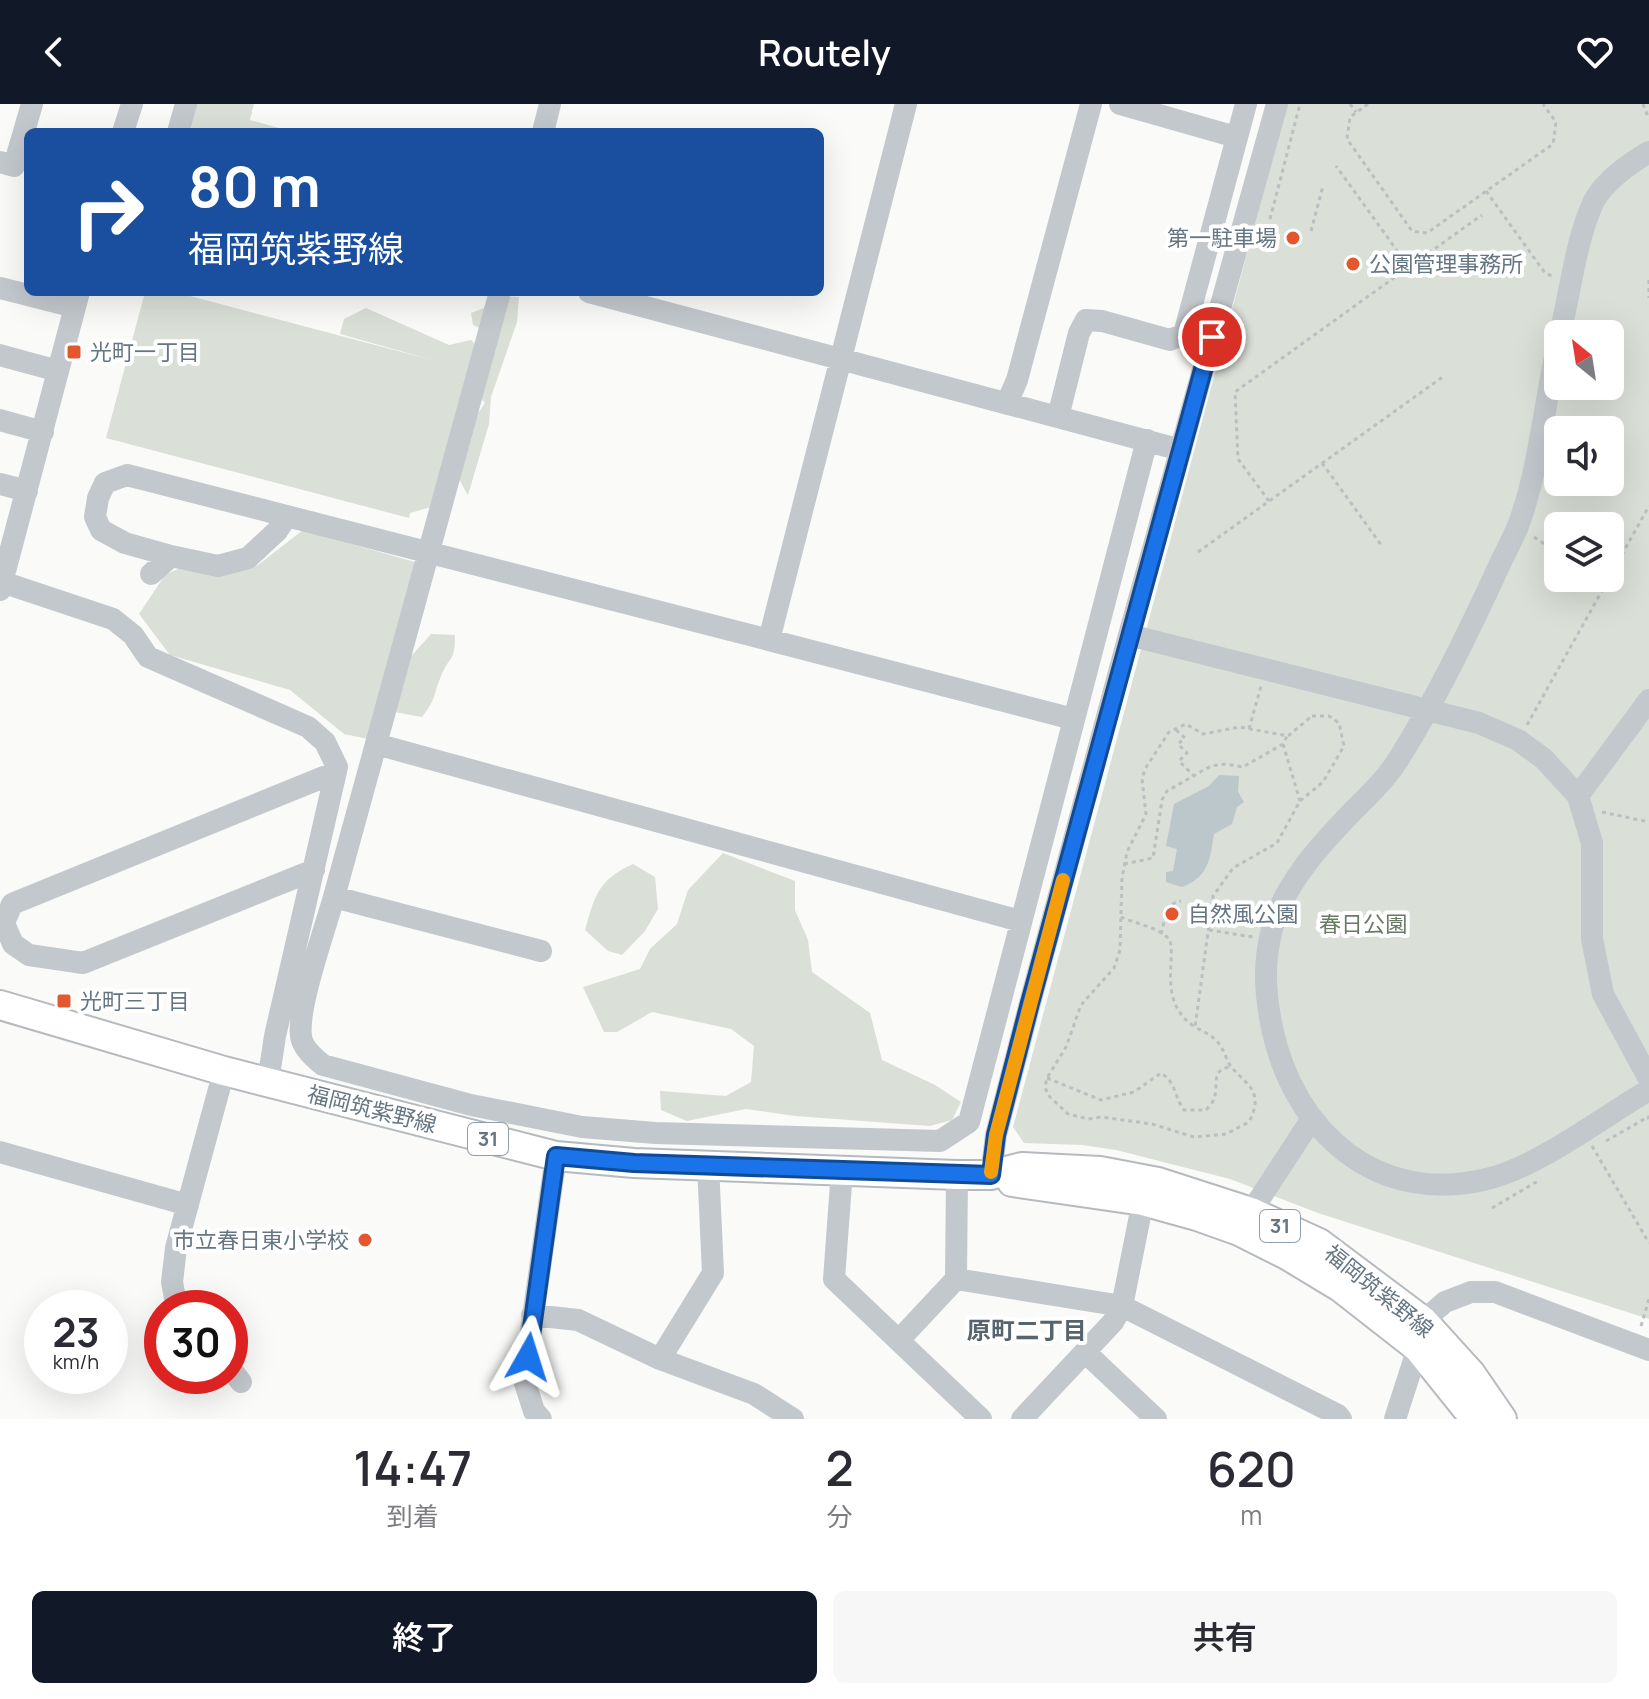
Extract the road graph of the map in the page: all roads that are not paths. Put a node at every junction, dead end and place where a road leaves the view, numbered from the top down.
1 (32, 104) edge
2 (132, 104) edge
3 (186, 104) edge
4 (550, 104) edge
5 (906, 104) edge
6 (1091, 104) edge
7 (1120, 104) edge
8 (1246, 104) edge
9 (1277, 104) edge
10 (25, 128) edge
11 (124, 128) edge
12 (179, 128) edge
13 (544, 128) edge
14 (24, 132) edge
15 (1236, 137) junction
16 (1649, 152) edge
17 (0, 162) edge
18 (0, 288) edge
19 (24, 292) edge
20 (51, 296) edge
21 (499, 296) edge
22 (604, 296) edge
23 (77, 300) edge
24 (1563, 320) edge
25 (0, 355) edge
26 (840, 359) junction
27 (58, 371) junction
28 (1547, 400) edge
29 (1007, 403) junction
30 (1058, 417) junction
31 (0, 420) edge
32 (43, 432) junction
33 (1147, 440) junction
34 (1181, 450) junction
35 (0, 484) edge
36 (27, 491) junction
37 (286, 517) junction
38 (429, 550) junction
39 (5, 552) edge
40 (171, 556) junction
41 (151, 574) dead end
42 (1, 586) edge
43 (1129, 635) junction
44 (769, 640) junction
45 (1649, 700) edge
46 (1428, 711) junction
47 (1073, 719) junction
48 (376, 744) junction
49 (336, 772) junction
50 (1580, 804) junction
51 (314, 870) junction
52 (334, 897) junction
53 (1020, 921) junction
54 (541, 951) dead end
55 (0, 1005) edge
56 (224, 1071) junction
57 (1649, 1079) edge
58 (268, 1082) junction
59 (1649, 1090) edge
60 (1311, 1120) junction
61 (0, 1152) edge
62 (556, 1156) junction
63 (708, 1165) junction
64 (842, 1170) junction
65 (957, 1175) junction
66 (991, 1175) junction
67 (1143, 1201) junction
68 (188, 1205) junction
69 (1251, 1212) junction
70 (956, 1279) junction
71 (175, 1290) edge
72 (1122, 1306) junction
73 (532, 1315) junction
74 (1420, 1335) junction
75 (899, 1340) junction
76 (1644, 1340) edge
77 (1085, 1352) junction
78 (660, 1359) junction
79 (535, 1416) edge
80 (793, 1419) edge
81 (981, 1419) edge
82 (1022, 1419) edge
83 (1156, 1419) edge
84 (1341, 1419) edge
85 (1395, 1419) edge
86 (1475, 1419) edge
87 (1502, 1419) edge

1 - 10 street
2 - 11 street
3 - 12 street
4 - 13 street
5 - 26 street
6 - 29 street
7 - 15 street
8 - 15 street
9 - 34 street
14 - 17 street
15 - 30 street
16 - 24 street
18 - 19 street
20 - 23 street
21 - 38 street
22 - 26 street
23 - 27 street
25 - 27 street
26 - 29 street
26 - 44 street
27 - 32 street
28 - 46 street
29 - 30 street
30 - 33 street
31 - 32 street
32 - 36 street
33 - 34 street
33 - 47 street
34 - 43 street
35 - 36 street
36 - 39 street
37 - 38 street
37 - 40 street
37 - 40 street
38 - 44 street
38 - 48 street
39 - 42 street
40 - 41 street
42 - 49 street
43 - 46 street
43 - 66 street
44 - 47 street
45 - 50 street
46 - 50 street
46 - 60 street
47 - 53 street
48 - 52 street
48 - 53 street
49 - 51 street
49 - 51 street
50 - 57 street
51 - 58 street
52 - 53 street
52 - 54 street
55 - 56 main road, 福岡筑紫野線 / 31
56 - 58 main road, 福岡筑紫野線 / 31
56 - 68 street
58 - 62 main road, 福岡筑紫野線 / 31
59 - 60 street
60 - 69 street
61 - 68 street
62 - 63 main road, 福岡筑紫野線 / 31
62 - 73 street
63 - 64 main road, 福岡筑紫野線 / 31
63 - 78 street
64 - 65 main road, 福岡筑紫野線 / 31
64 - 75 street
65 - 66 main road, 福岡筑紫野線 / 31
65 - 70 street
66 - 67 main road, 福岡筑紫野線 / 31
66 - 69 main road, 福岡筑紫野線 / 31
67 - 72 street
67 - 74 main road, 福岡筑紫野線 / 31
68 - 71 street
69 - 74 main road, 福岡筑紫野線 / 31
70 - 72 street
70 - 75 street
72 - 77 street
72 - 84 street
73 - 78 street
73 - 79 street
74 - 76 street
74 - 85 street
74 - 86 main road, 福岡筑紫野線 / 31
74 - 87 main road, 福岡筑紫野線 / 31
75 - 81 street
77 - 82 street
77 - 83 street
78 - 80 street

